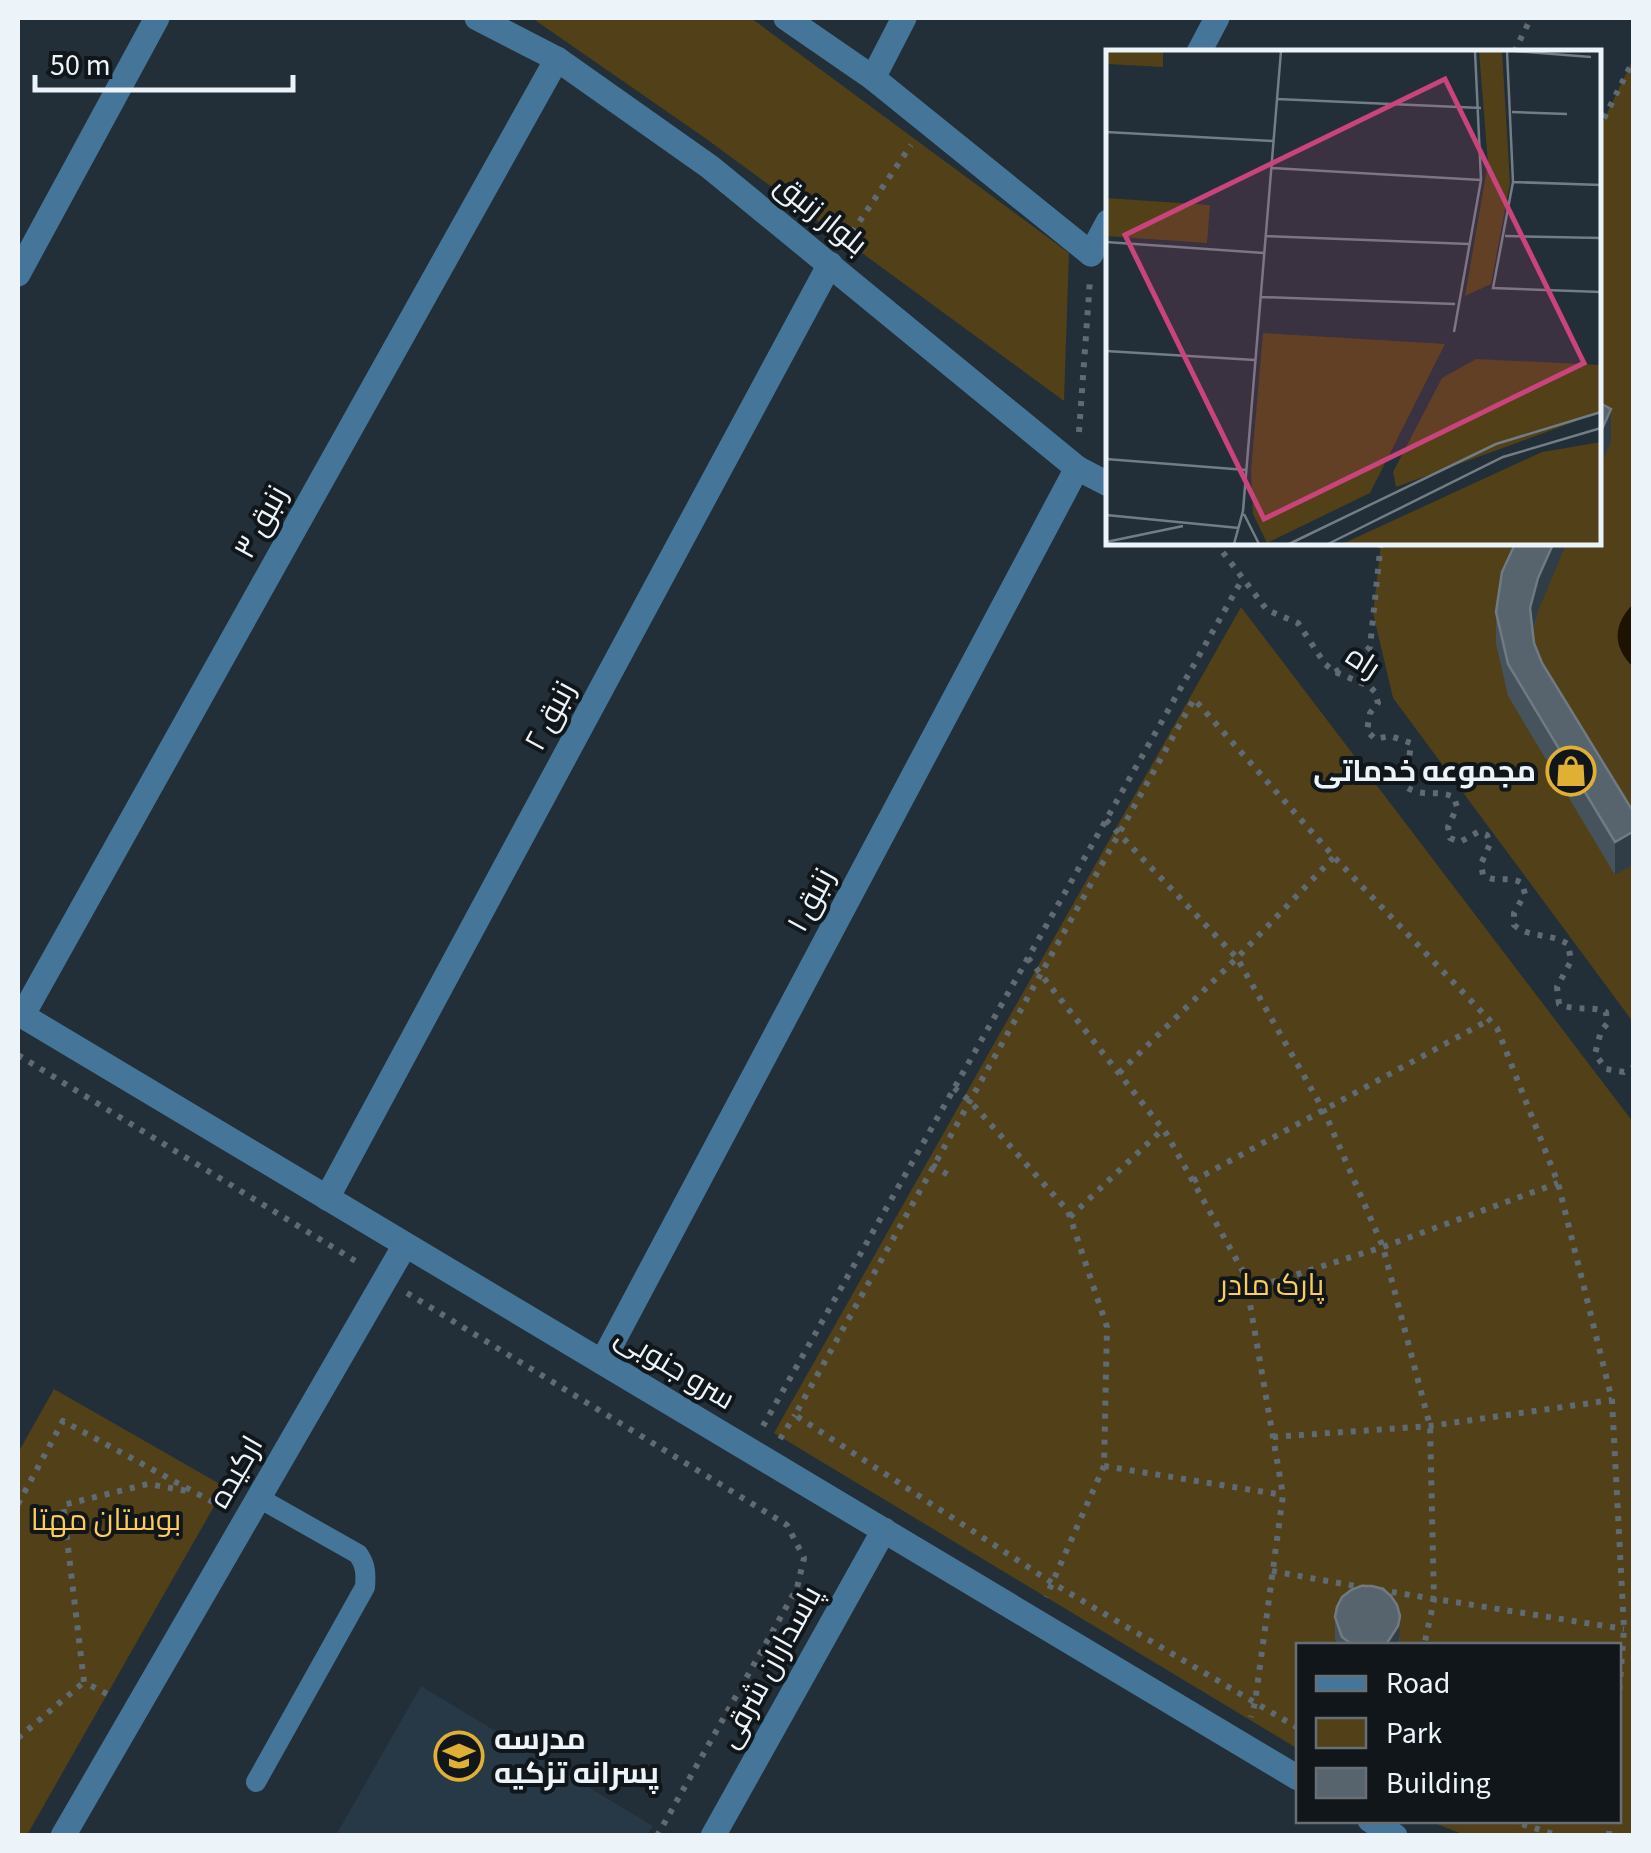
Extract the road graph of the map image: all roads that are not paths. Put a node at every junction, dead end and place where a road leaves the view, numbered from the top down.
1 (157, 18) edge
2 (477, 18) edge
3 (786, 18) edge
4 (904, 18) edge
5 (1218, 18) edge
6 (1200, 50) edge
7 (557, 59) junction
8 (873, 78) junction
9 (1106, 226) edge
10 (830, 264) junction
11 (18, 274) edge
12 (1077, 468) junction
13 (1106, 483) edge
14 (20, 1015) edge
15 (327, 1198) junction
16 (405, 1245) junction
17 (602, 1362) junction
18 (259, 1498) junction
19 (884, 1530) junction
20 (1296, 1777) edge
21 (256, 1782) dead end
22 (63, 1836) edge
23 (713, 1836) edge

1 - 11 street
2 - 7 street, بلوار زنبق
3 - 8 street
4 - 8 street
5 - 6 street
7 - 10 street, بلوار زنبق
7 - 14 street, زنبق ۳
8 - 9 street
10 - 12 street, بلوار زنبق
10 - 15 street, زنبق ۲
12 - 13 street, بلوار زنبق
12 - 17 street, زنبق ۱
14 - 15 street, سرو جنوبی
15 - 16 street, سرو جنوبی
16 - 17 street, سرو جنوبی
16 - 18 street, ارکیده
17 - 19 street, سرو جنوبی
18 - 21 lane
18 - 22 street, ارکیده
19 - 20 street, سرو جنوبی
19 - 23 street, پاسداران شرقی

